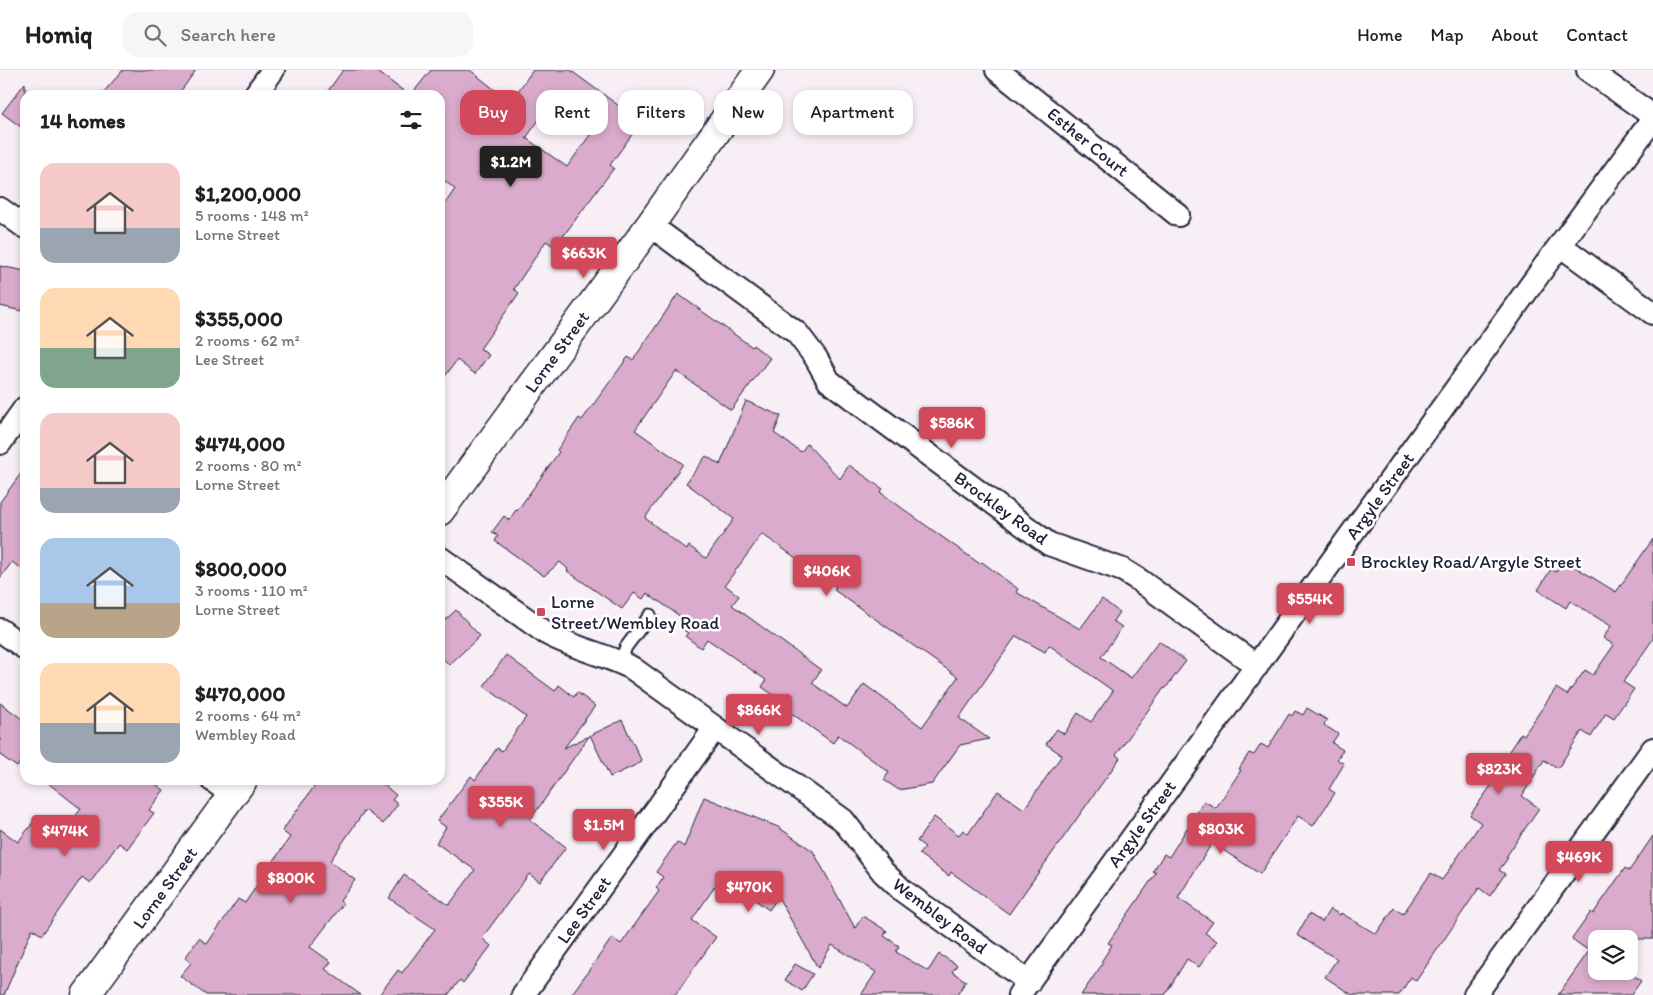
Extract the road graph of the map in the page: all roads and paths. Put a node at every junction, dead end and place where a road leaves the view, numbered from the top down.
1 (273, 70) edge
2 (760, 70) edge
3 (997, 70) edge
4 (1588, 70) edge
5 (259, 90) edge
6 (1653, 118) edge
7 (0, 209) edge
8 (1178, 215) dead end
9 (20, 223) edge
10 (650, 225) junction
11 (1561, 246) junction
12 (1653, 313) edge
13 (20, 415) edge
14 (0, 442) edge
15 (445, 504) edge
16 (445, 562) edge
17 (650, 615) dead end
18 (0, 630) edge
19 (20, 644) edge
20 (620, 662) junction
21 (1257, 666) junction
22 (715, 728) junction
23 (1653, 749) edge
24 (229, 785) edge
25 (1024, 988) edge
26 (86, 995) edge
27 (523, 995) edge
28 (1475, 995) edge

1 - 5 street
2 - 10 street, Lorne Street
3 - 8 street, Esther Court
4 - 6 street
6 - 11 street, Argyle Street
7 - 9 street
10 - 15 street, Lorne Street
10 - 21 street, Brockley Road
11 - 12 street
11 - 21 street, Argyle Street
13 - 14 street
16 - 20 street, Wembley Road
17 - 20 lane
18 - 19 street
20 - 22 street, Wembley Road
21 - 25 street, Argyle Street
22 - 25 street, Wembley Road
22 - 27 street, Lee Street
23 - 28 street
24 - 26 street, Lorne Street

